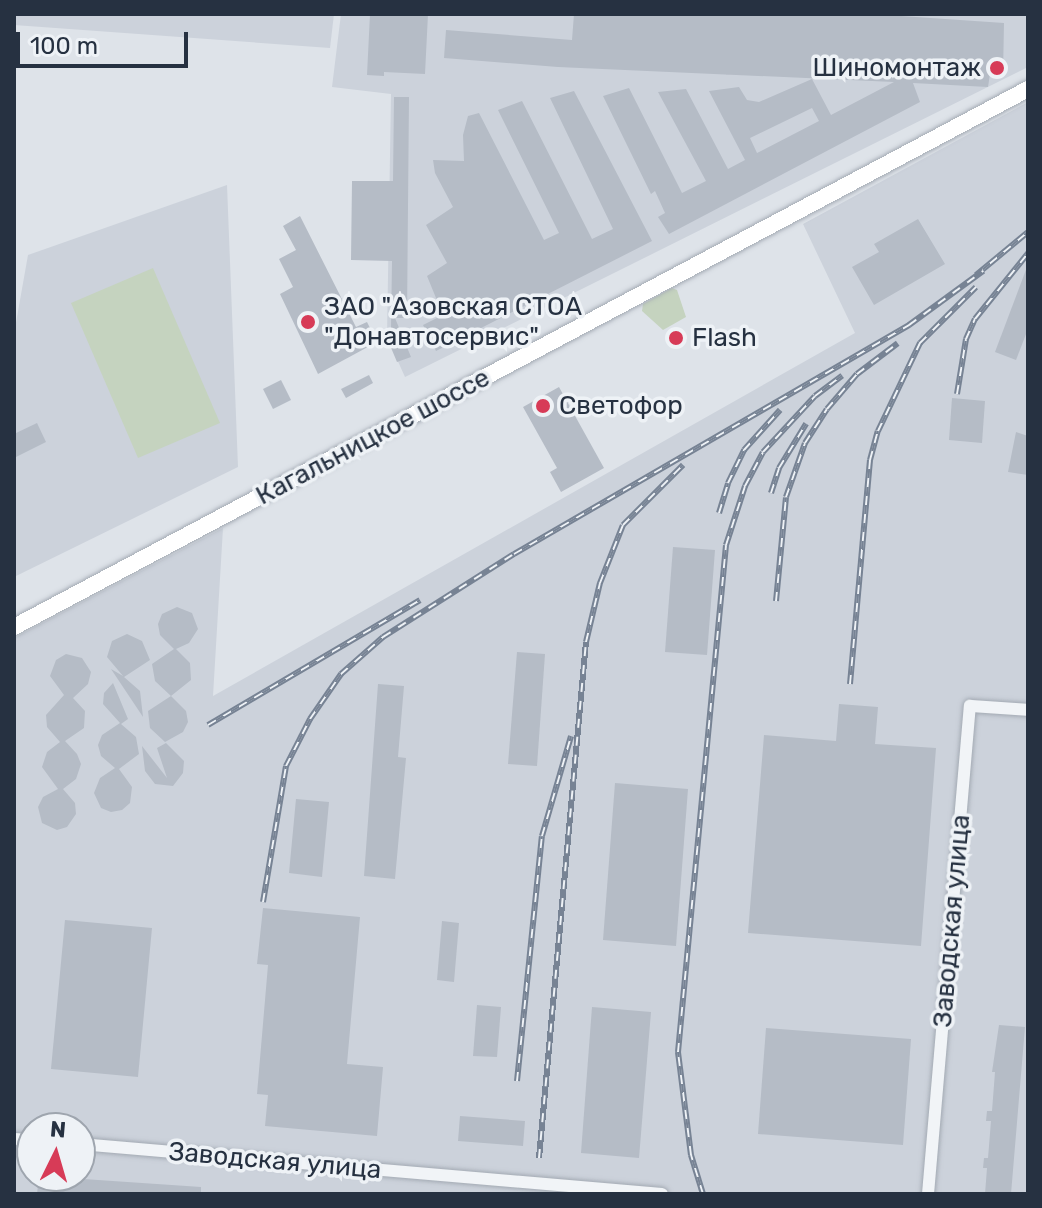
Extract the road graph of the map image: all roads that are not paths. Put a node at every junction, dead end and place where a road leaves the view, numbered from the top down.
1 (1028, 89) edge
2 (14, 627) edge
3 (1028, 710) edge
4 (96, 1145) edge
5 (662, 1194) edge
6 (928, 1194) edge

1 - 2 main road, Кагальницкое шоссе
3 - 6 street, Заводская улица
4 - 5 street, Заводская улица

